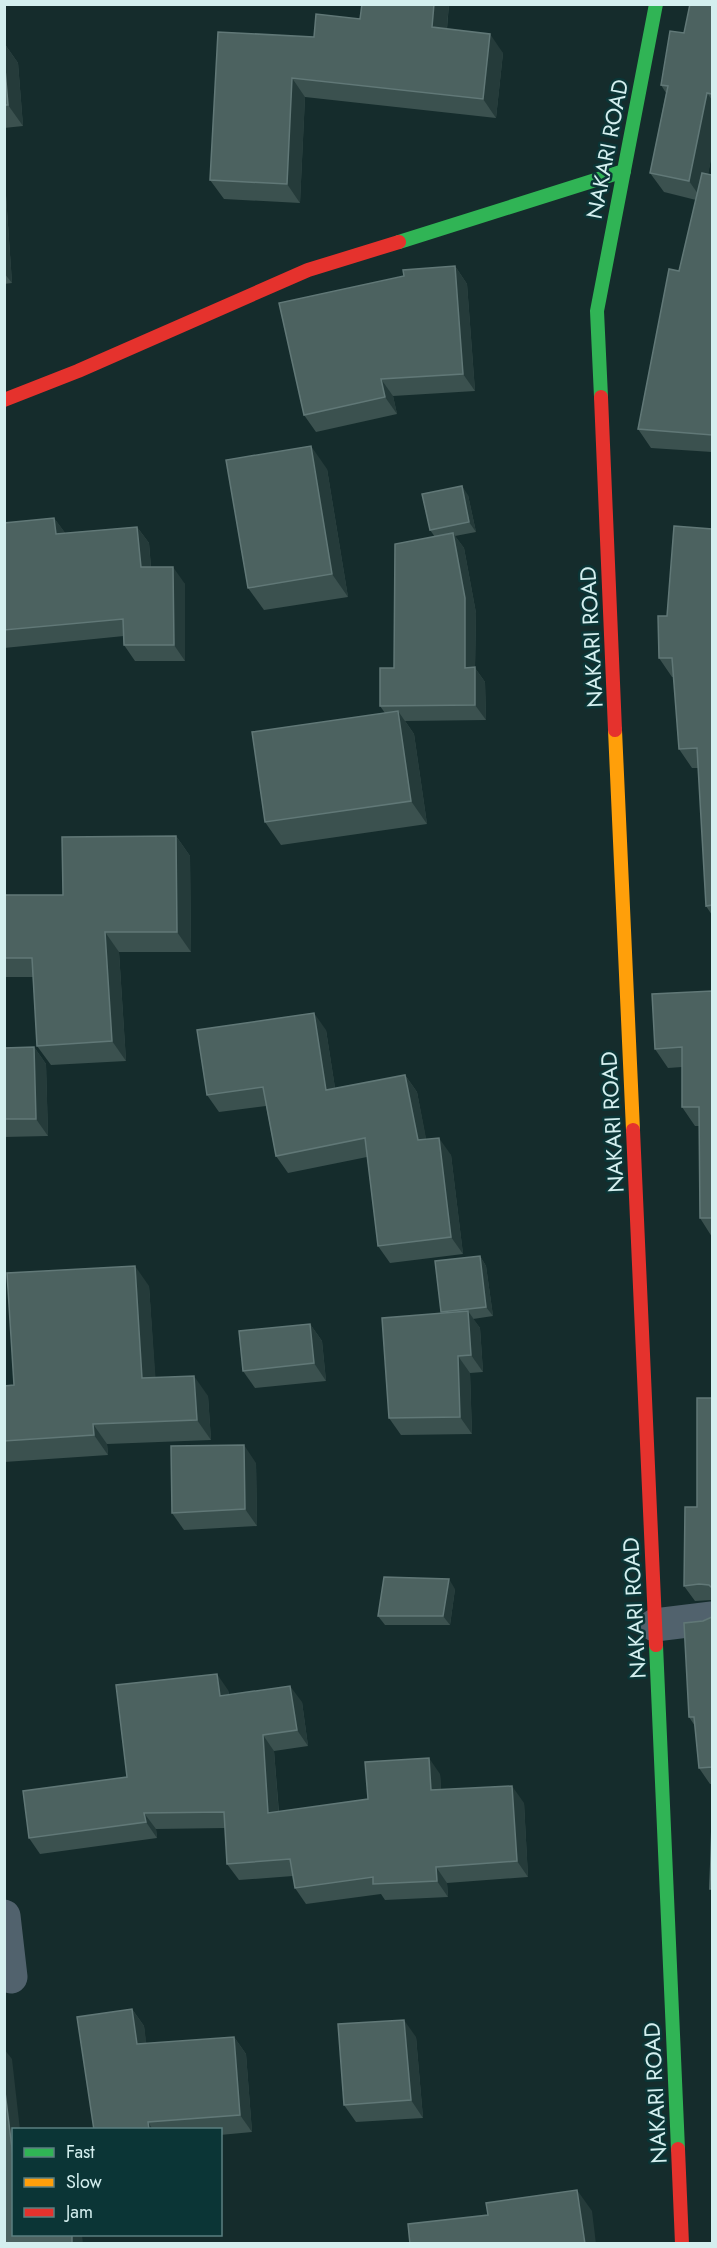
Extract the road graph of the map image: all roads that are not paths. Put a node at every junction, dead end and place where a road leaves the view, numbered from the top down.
1 (657, 4) edge
2 (624, 171) junction
3 (4, 400) edge
4 (712, 1618) edge
5 (655, 1625) junction
6 (4, 1916) edge
7 (11, 1977) dead end
8 (682, 2244) edge

1 - 2 street, NAKARI ROAD
2 - 3 street
2 - 5 street, NAKARI ROAD
4 - 5 street
5 - 8 street, NAKARI ROAD
6 - 7 street

